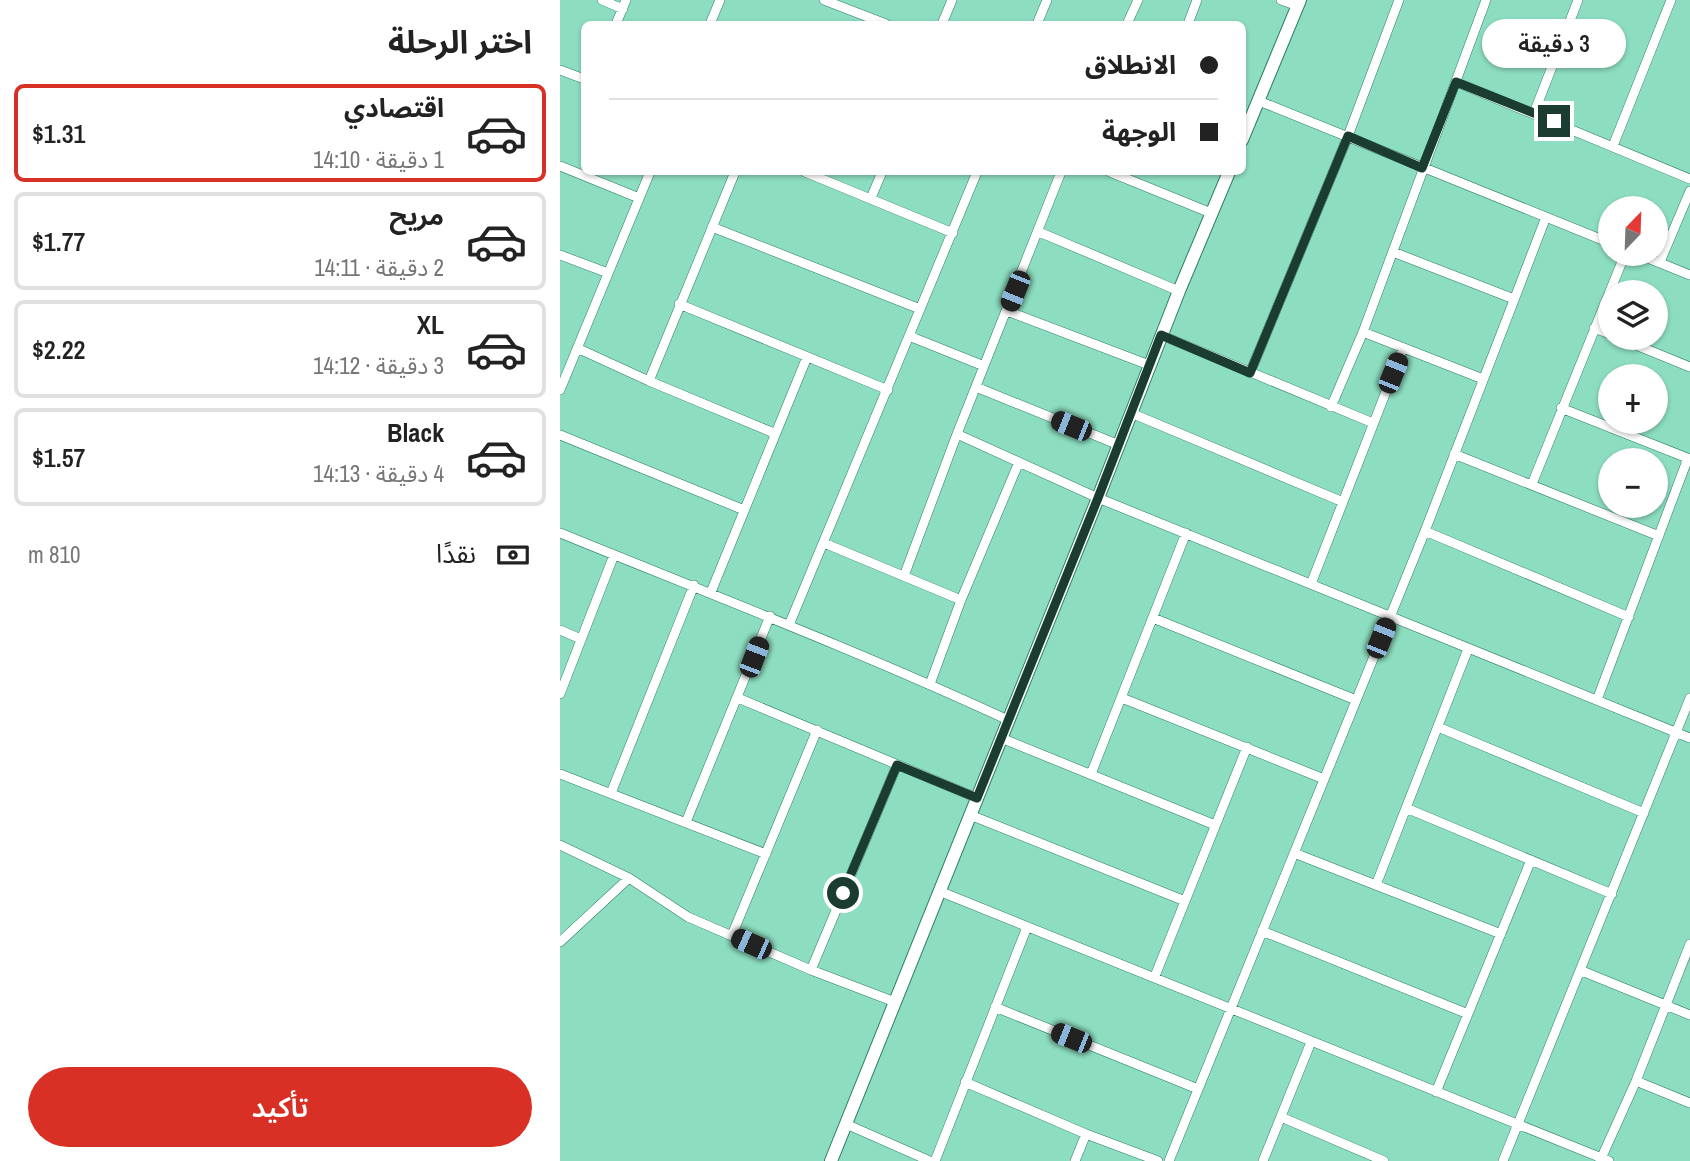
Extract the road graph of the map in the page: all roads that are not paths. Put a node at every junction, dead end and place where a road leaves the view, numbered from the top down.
1 (602, 0) edge
2 (720, 0) edge
3 (824, 0) edge
4 (952, 0) edge
5 (1046, 0) edge
6 (1138, 0) edge
7 (1197, 0) edge
8 (1281, 0) edge
9 (1399, 0) edge
10 (1486, 0) edge
11 (1578, 0) edge
12 (1671, 0) edge
13 (1299, 3) edge
14 (624, 4) edge
15 (617, 21) edge
16 (711, 21) edge
17 (878, 21) edge
18 (943, 21) edge
19 (1038, 21) edge
20 (1129, 21) edge
21 (1189, 21) edge
22 (560, 70) edge
23 (581, 78) edge
24 (1456, 82) junction
25 (1259, 101) junction
26 (1534, 113) junction
27 (1246, 131) edge
28 (1348, 136) junction
29 (1613, 146) junction
30 (560, 166) edge
31 (1422, 168) junction
32 (581, 175) edge
33 (582, 175) edge
34 (649, 175) edge
35 (734, 175) edge
36 (813, 175) edge
37 (881, 175) edge
38 (976, 175) edge
39 (1060, 175) edge
40 (1228, 175) edge
41 (1132, 176) edge
42 (1690, 179) edge
43 (1690, 191) edge
44 (639, 198) junction
45 (871, 198) junction
46 (1212, 214) junction
47 (1546, 217) junction
48 (712, 227) junction
49 (1039, 232) junction
50 (953, 233) junction
51 (1598, 238) edge
52 (1668, 243) edge
53 (1393, 252) junction
54 (560, 255) edge
55 (1668, 265) edge
56 (1620, 266) edge
57 (608, 273) junction
58 (1690, 275) edge
59 (1179, 291) junction
60 (1514, 299) junction
61 (679, 304) junction
62 (920, 309) junction
63 (1007, 311) junction
64 (1594, 328) junction
65 (1598, 330) edge
66 (1363, 332) junction
67 (1161, 335) junction
68 (909, 336) junction
69 (577, 348) junction
70 (1404, 348) junction
71 (1648, 350) edge
72 (807, 357) junction
73 (1149, 365) junction
74 (984, 366) junction
75 (1690, 367) edge
76 (1250, 373) junction
77 (1483, 379) junction
78 (649, 381) junction
79 (975, 387) junction
80 (560, 390) edge
81 (888, 390) junction
82 (1331, 407) junction
83 (1561, 408) junction
84 (1130, 413) junction
85 (1373, 423) junction
86 (774, 433) junction
87 (957, 434) junction
88 (560, 435) edge
89 (1119, 445) junction
90 (1454, 454) junction
91 (1689, 458) edge
92 (1019, 462) junction
93 (1532, 484) junction
94 (1098, 498) junction
95 (1343, 502) junction
96 (744, 510) junction
97 (1425, 531) junction
98 (560, 533) edge
99 (1186, 533) junction
100 (1659, 536) junction
101 (824, 543) junction
102 (614, 555) junction
103 (904, 576) junction
104 (1311, 584) junction
105 (694, 585) junction
106 (710, 592) junction
107 (961, 600) junction
108 (770, 616) junction
109 (1389, 617) junction
110 (1629, 617) junction
111 (1153, 618) junction
112 (789, 625) junction
113 (560, 630) edge
114 (581, 639) junction
115 (1468, 649) junction
116 (930, 684) junction
117 (560, 694) edge
118 (738, 698) junction
119 (1122, 698) junction
120 (1690, 698) edge
121 (1356, 700) junction
122 (1597, 700) junction
123 (1008, 720) junction
124 (1438, 727) junction
125 (817, 730) junction
126 (1676, 732) junction
127 (1001, 738) junction
128 (1690, 738) edge
129 (1247, 747) junction
130 (897, 765) junction
131 (560, 774) edge
132 (1091, 774) junction
133 (1324, 779) junction
134 (611, 793) junction
135 (977, 798) junction
136 (1406, 808) junction
137 (1644, 813) junction
138 (970, 816) junction
139 (686, 822) junction
140 (1215, 825) junction
141 (560, 845) edge
142 (1294, 853) junction
143 (766, 855) junction
144 (1531, 860) junction
145 (629, 878) junction
146 (1376, 885) junction
147 (939, 891) junction
148 (1612, 894) junction
149 (1185, 901) junction
150 (1027, 927) junction
151 (1262, 931) junction
152 (1501, 934) junction
153 (732, 935) junction
154 (560, 942) edge
155 (1690, 944) edge
156 (811, 970) junction
157 (1582, 971) junction
158 (1155, 976) junction
159 (895, 1002) junction
160 (1666, 1005) junction
161 (995, 1007) junction
162 (1231, 1009) junction
163 (1468, 1014) junction
164 (1690, 1016) edge
165 (1311, 1042) junction
166 (1636, 1081) junction
167 (965, 1082) junction
168 (1198, 1089) junction
169 (1436, 1092) junction
170 (1690, 1103) edge
171 (1282, 1117) junction
172 (846, 1124) junction
173 (1519, 1126) junction
174 (1086, 1134) junction
175 (1604, 1160) edge
176 (831, 1161) edge
177 (932, 1161) edge
178 (1075, 1161) edge
179 (1158, 1161) edge
180 (1169, 1161) edge
181 (1263, 1161) edge
182 (1384, 1161) edge
183 (1503, 1161) edge

1 - 14 street
2 - 16 street
3 - 17 street
4 - 18 street
5 - 19 street
6 - 20 street
7 - 21 street
8 - 13 street
9 - 28 street
10 - 24 street
11 - 26 street
12 - 29 street
13 - 25 street
14 - 15 street
22 - 23 street
24 - 26 street
24 - 31 street
25 - 27 street
25 - 28 street
26 - 29 street
28 - 31 street
28 - 76 street
29 - 42 street
30 - 32 street
31 - 47 street
31 - 53 street
33 - 44 street
34 - 44 street
35 - 48 street
36 - 45 street
37 - 45 street
38 - 50 street
39 - 49 street
40 - 46 street
41 - 46 street
43 - 52 street
44 - 57 street
45 - 50 street
46 - 59 street
47 - 51 street
47 - 60 street
48 - 61 street
48 - 62 street
49 - 59 street
49 - 63 street
50 - 62 street
53 - 60 street
53 - 66 street
54 - 57 street
55 - 58 street
56 - 64 street
57 - 69 street
59 - 67 street
60 - 77 street
61 - 72 street
61 - 78 street
62 - 68 street
63 - 73 street
63 - 74 street
64 - 65 street
64 - 83 street
66 - 70 street
66 - 82 street
67 - 73 street
67 - 76 street
68 - 74 street
68 - 81 street
69 - 78 street
69 - 80 street
70 - 77 street
70 - 85 street
71 - 75 street
72 - 81 street
72 - 86 street
73 - 84 street
74 - 79 street
76 - 82 street
77 - 90 street
78 - 86 street
79 - 87 street
79 - 89 street
81 - 101 street
82 - 85 street
83 - 91 street
83 - 93 street
84 - 89 street
84 - 95 street
85 - 95 street
86 - 96 street
87 - 92 street
87 - 103 street
88 - 96 street
89 - 94 street
90 - 93 street
90 - 97 street
91 - 100 street
92 - 94 street
92 - 107 street
93 - 100 street
94 - 99 street
94 - 123 street
95 - 104 street
96 - 106 street
97 - 109 street
97 - 110 street
98 - 102 street
99 - 104 street
99 - 111 street
100 - 110 street
101 - 103 street
101 - 112 street
102 - 105 street
102 - 114 street
103 - 107 street
104 - 109 street
105 - 106 street
105 - 134 street
106 - 108 street
107 - 116 street
108 - 112 street
108 - 118 street
109 - 115 street
109 - 121 street
110 - 122 street
111 - 119 street
111 - 121 street
112 - 116 street
113 - 114 street
114 - 117 street
115 - 122 street
115 - 124 street
116 - 123 street
118 - 125 street
118 - 139 street
119 - 129 street
119 - 132 street
120 - 126 street
121 - 133 street
122 - 126 street
123 - 127 street
124 - 136 street
124 - 137 street
125 - 130 street
125 - 143 street
126 - 128 street
126 - 137 street
127 - 132 street
127 - 135 street
129 - 133 street
129 - 140 street
130 - 135 street
130 - 156 street
131 - 134 street
132 - 140 street
133 - 142 street
134 - 139 street
135 - 138 street
136 - 144 street
136 - 146 street
137 - 148 street
138 - 147 street
138 - 149 street
139 - 143 street
140 - 149 street
141 - 145 street
142 - 146 street
142 - 151 street
143 - 153 street
144 - 148 street
144 - 152 street
145 - 153 street
145 - 154 street
146 - 152 street
147 - 150 street
147 - 159 street
148 - 157 street
149 - 158 street
150 - 158 street
150 - 161 street
151 - 162 street
151 - 163 street
152 - 163 street
153 - 156 street
155 - 160 street
156 - 159 street
157 - 160 street
157 - 173 street
158 - 162 street
159 - 172 street
160 - 164 street
160 - 166 street
161 - 167 street
161 - 168 street
162 - 165 street
162 - 168 street
163 - 169 street
165 - 169 street
165 - 171 street
166 - 170 street
166 - 175 street
167 - 174 street
167 - 177 street
168 - 180 street
169 - 173 street
171 - 181 street
171 - 182 street
172 - 176 street
172 - 177 street
173 - 175 street
173 - 183 street
174 - 178 street
174 - 179 street

